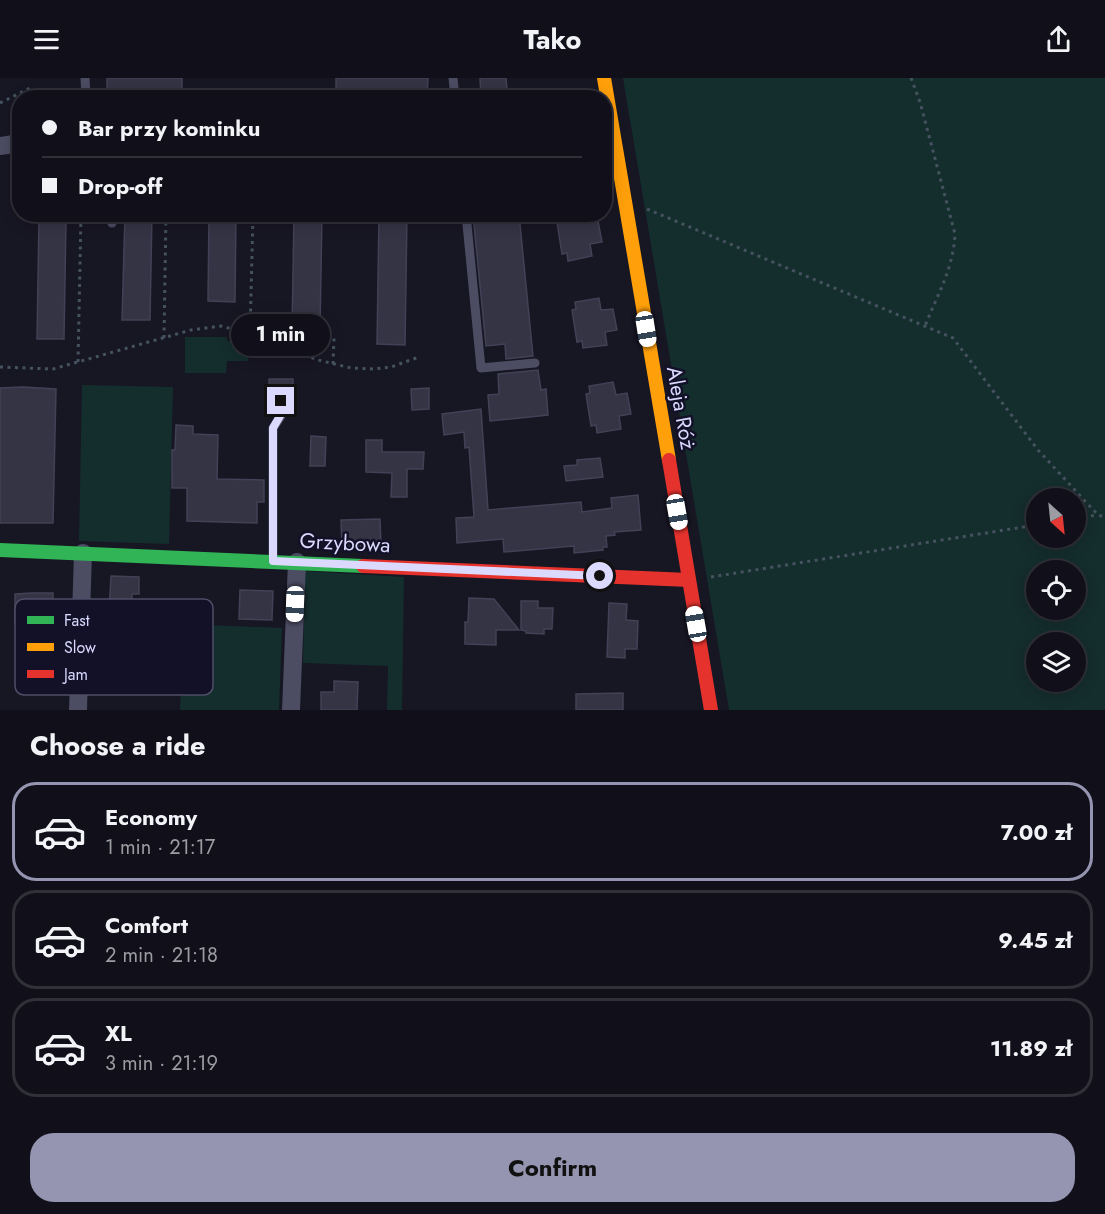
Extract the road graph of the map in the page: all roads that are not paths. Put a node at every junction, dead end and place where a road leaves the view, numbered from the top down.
1 (612, 127) edge
2 (467, 222) edge
3 (535, 363) dead end
4 (281, 401) dead end
5 (0, 550) edge
6 (83, 553) junction
7 (273, 561) junction
8 (297, 562) junction
9 (688, 580) junction
10 (82, 599) edge
11 (78, 695) edge
12 (78, 710) edge
13 (291, 710) edge
14 (711, 710) edge

1 - 9 street, Aleja Róż
2 - 3 lane
4 - 7 lane
5 - 6 street, Grzybowa
6 - 7 street, Grzybowa
6 - 10 street
7 - 8 street, Grzybowa
8 - 9 street, Grzybowa
8 - 13 street
9 - 14 street, Aleja Róż
11 - 12 street

